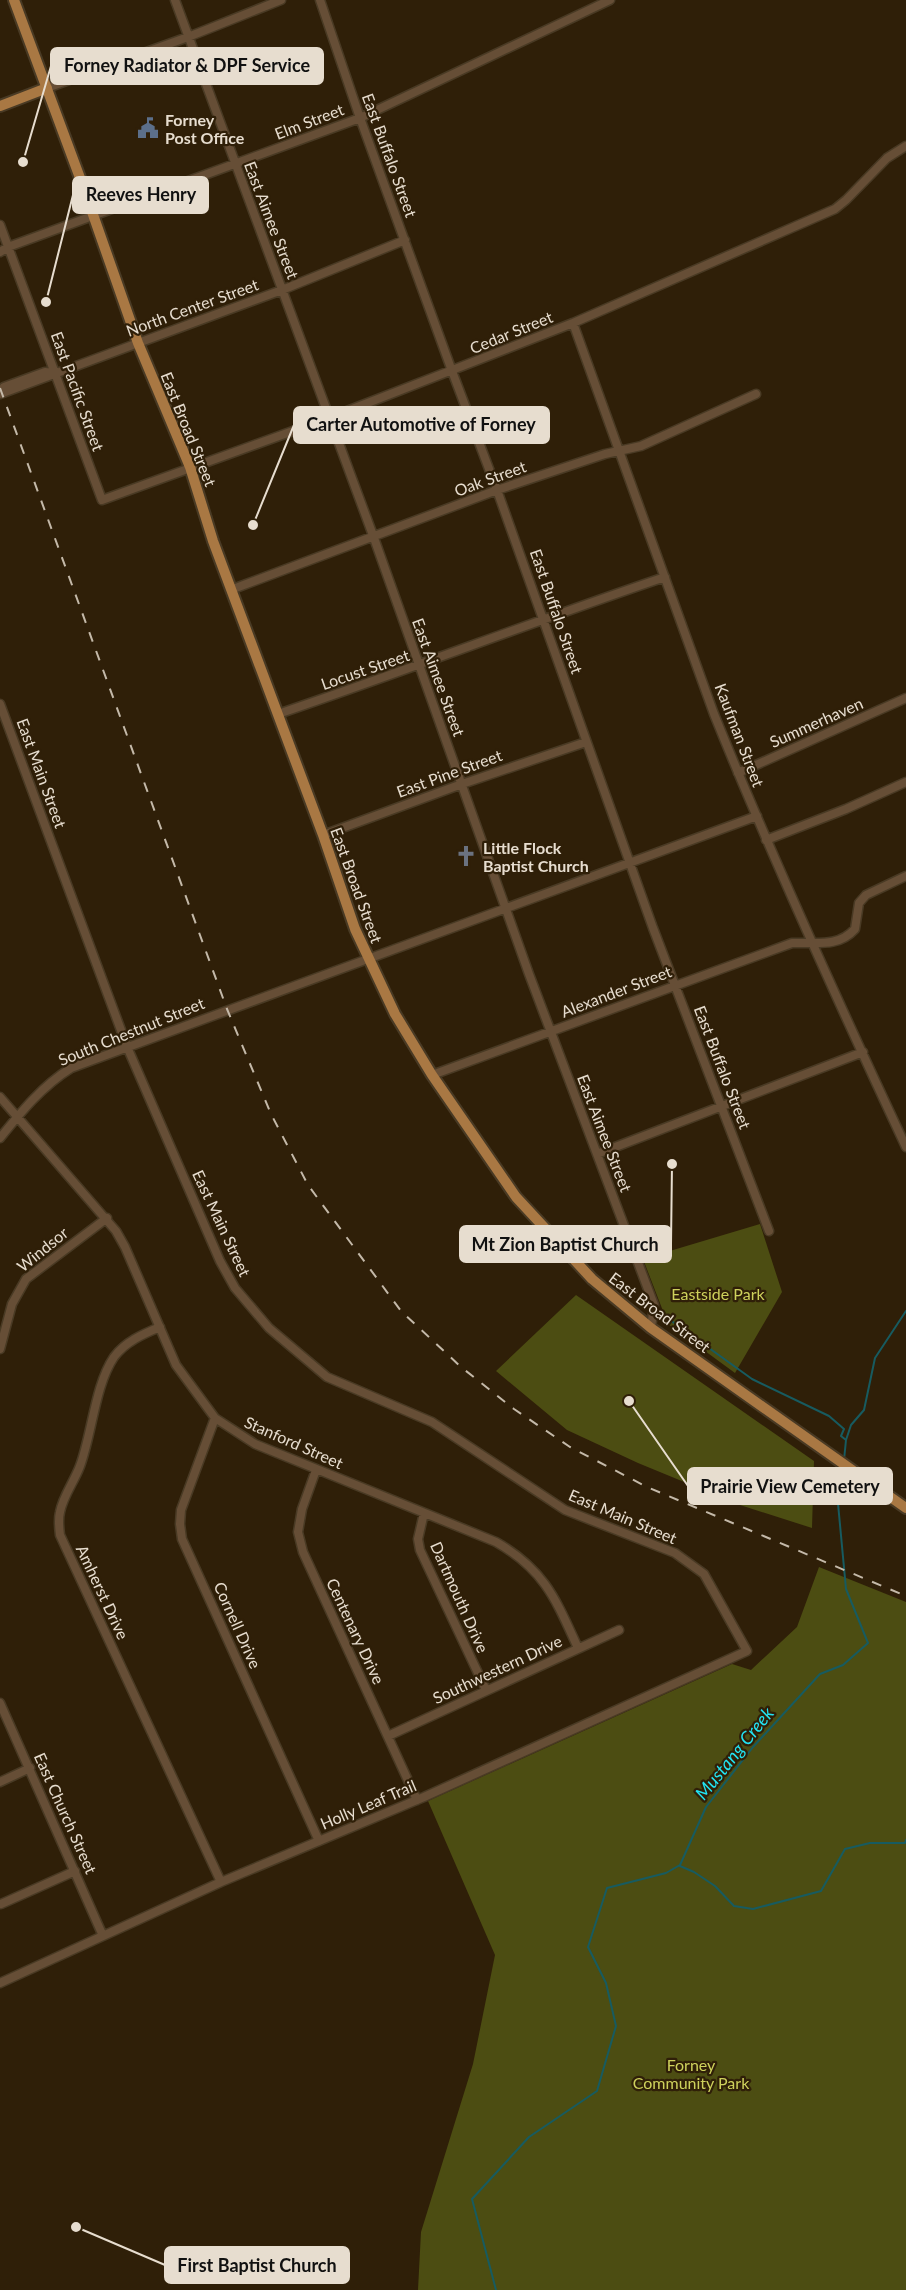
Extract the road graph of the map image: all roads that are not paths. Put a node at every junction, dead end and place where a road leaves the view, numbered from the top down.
1 (14, 0) edge
2 (175, 0) edge
3 (281, 0) edge
4 (320, 0) edge
5 (610, 0) edge
6 (188, 37) junction
7 (47, 88) junction
8 (0, 106) edge
9 (360, 118) junction
10 (906, 146) edge
11 (236, 165) junction
12 (93, 215) junction
13 (0, 225) edge
14 (405, 240) junction
15 (4, 246) edge
16 (0, 252) edge
17 (282, 290) junction
18 (573, 323) junction
19 (138, 343) junction
20 (452, 371) junction
21 (55, 373) junction
22 (1, 391) edge
23 (756, 394) dead end
24 (329, 418) junction
25 (619, 451) junction
26 (190, 467) junction
27 (498, 490) junction
28 (102, 500) joint
29 (374, 538) junction
30 (665, 577) junction
31 (233, 589) junction
32 (544, 618) junction
33 (419, 666) junction
34 (906, 698) edge
35 (0, 704) edge
36 (278, 714) junction
37 (586, 742) junction
38 (738, 773) junction
39 (906, 782) edge
40 (462, 784) junction
41 (757, 816) junction
42 (323, 835) junction
43 (766, 840) junction
44 (631, 864) junction
45 (906, 876) edge
46 (506, 908) junction
47 (812, 942) junction
48 (367, 958) junction
49 (675, 985) junction
50 (551, 1031) junction
51 (128, 1049) junction
52 (862, 1052) junction
53 (432, 1075) junction
54 (0, 1097) edge
55 (722, 1107) junction
56 (16, 1117) junction
57 (0, 1138) edge
58 (906, 1146) edge
59 (597, 1154) junction
60 (106, 1218) junction
61 (770, 1231) dead end
62 (160, 1327) junction
63 (651, 1328) junction
64 (0, 1349) edge
65 (215, 1418) junction
66 (316, 1470) junction
67 (906, 1508) edge
68 (424, 1513) junction
69 (619, 1630) dead end
70 (578, 1648) junction
71 (747, 1651) joint
72 (486, 1690) junction
73 (0, 1703) edge
74 (388, 1736) junction
75 (30, 1768) junction
76 (0, 1782) edge
77 (417, 1800) junction
78 (319, 1841) junction
79 (75, 1871) junction
80 (221, 1882) junction
81 (1, 1904) edge
82 (103, 1936) junction
83 (0, 1983) edge

1 - 7 main road, East Broad Street
2 - 6 street, East Aimee Street
3 - 6 street
4 - 9 street, East Buffalo Street
5 - 9 street, Elm Street
6 - 7 street
6 - 11 street, East Aimee Street
7 - 8 main road
7 - 12 main road, East Broad Street
9 - 11 street, Elm Street
9 - 14 street, East Buffalo Street
10 - 18 street, Cedar Street
11 - 12 street, Elm Street
11 - 17 street, East Aimee Street
12 - 15 street, Elm Street
12 - 19 main road, East Broad Street
13 - 15 street, East Pacific Street
14 - 17 street, North Center Street
14 - 20 street, East Buffalo Street
15 - 16 street, Elm Street
15 - 21 street, East Pacific Street
17 - 19 street, North Center Street
17 - 24 street, East Aimee Street
18 - 20 street, Cedar Street
18 - 25 street, Kaufman Street
19 - 21 street, North Center Street
19 - 26 main road, East Broad Street
20 - 24 street, Cedar Street
20 - 27 street, East Buffalo Street
21 - 22 street, North Center Street
21 - 28 street, East Pacific Street
23 - 25 street, Oak Street
24 - 26 street, Cedar Street
24 - 29 street, East Aimee Street
25 - 27 street, Oak Street
25 - 30 street, Kaufman Street
26 - 28 street, Cedar Street
26 - 31 main road, East Broad Street
27 - 29 street, Oak Street
27 - 32 street, East Buffalo Street
29 - 31 street, Oak Street
29 - 33 street, East Aimee Street
30 - 32 street, Locust Street
30 - 38 street, Kaufman Street
31 - 36 main road, East Broad Street
32 - 33 street, Locust Street
32 - 37 street, East Buffalo Street
33 - 36 street, Locust Street
33 - 40 street, East Aimee Street
34 - 38 street, Summerhaven
35 - 51 street, East Main Street
36 - 42 main road, East Broad Street
37 - 40 street, East Pine Street
37 - 44 street, East Buffalo Street
38 - 41 street, Kaufman Street
39 - 43 street
40 - 42 street, East Pine Street
40 - 46 street, East Aimee Street
41 - 43 street, Kaufman Street
41 - 44 street, South Chestnut Street
42 - 48 main road, East Broad Street
43 - 47 street, Kaufman Street
44 - 46 street, South Chestnut Street
44 - 49 street, East Buffalo Street
45 - 47 street, Alexander Street
46 - 48 street, South Chestnut Street
46 - 50 street, East Aimee Street
47 - 49 street, Alexander Street
47 - 52 street, Kaufman Street
48 - 51 street, South Chestnut Street
48 - 53 main road, East Broad Street
49 - 50 street, Alexander Street
49 - 55 street, East Buffalo Street
50 - 53 street, Alexander Street
50 - 59 street, East Aimee Street
51 - 56 street, South Chestnut Street
51 - 71 street, East Main Street
52 - 55 street
52 - 58 street, Kaufman Street
53 - 63 main road, East Broad Street
54 - 56 street, Stanford Street
55 - 59 street
55 - 61 street, East Buffalo Street
56 - 57 street, South Chestnut Street
56 - 60 street, Stanford Street
59 - 63 street, East Aimee Street
60 - 62 street, Stanford Street
60 - 64 street, Windsor
62 - 65 street, Stanford Street
62 - 80 street, Amherst Drive
63 - 67 main road, East Broad Street
65 - 66 street, Stanford Street
65 - 78 street, Cornell Drive
66 - 68 street, Stanford Street
66 - 74 street, Centenary Drive
68 - 70 street, Stanford Street
68 - 72 street, Dartmouth Drive
69 - 70 street, Southwestern Drive
70 - 72 street, Southwestern Drive
71 - 77 street, Holly Leaf Trail
72 - 74 street, Southwestern Drive
73 - 75 street, East Church Street
74 - 77 street, Centenary Drive
75 - 76 street
75 - 79 street, East Church Street
77 - 78 street, Holly Leaf Trail
78 - 80 street, Holly Leaf Trail
79 - 81 street
79 - 82 street, East Church Street
80 - 82 street, Holly Leaf Trail
82 - 83 street, Holly Leaf Trail

